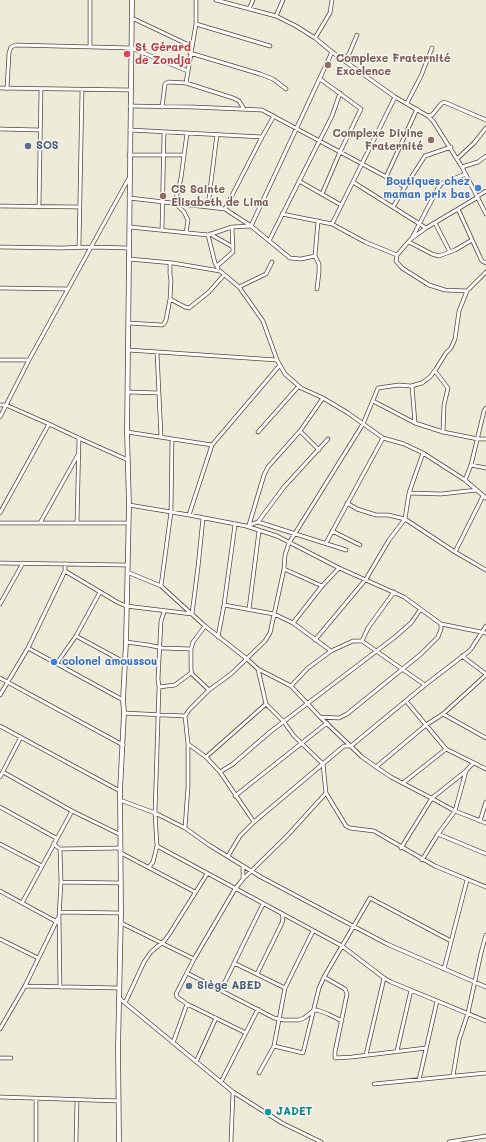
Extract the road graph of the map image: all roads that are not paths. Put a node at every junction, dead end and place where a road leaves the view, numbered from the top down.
1 (90, 0) edge
2 (132, 0) edge
3 (196, 0) edge
4 (216, 0) edge
5 (253, 0) edge
6 (283, 0) edge
7 (332, 0) edge
8 (248, 9) junction
9 (276, 16) junction
10 (132, 18) junction
11 (196, 24) junction
12 (357, 35) dead end
13 (315, 38) junction
14 (90, 46) junction
15 (191, 46) junction
16 (270, 46) dead end
17 (131, 48) junction
18 (432, 48) dead end
19 (332, 52) junction
20 (190, 53) junction
21 (344, 60) junction
22 (188, 71) junction
23 (320, 79) junction
24 (186, 83) junction
25 (0, 88) edge
26 (7, 88) junction
27 (41, 89) junction
28 (286, 89) dead end
29 (82, 90) junction
30 (131, 90) junction
31 (340, 93) junction
32 (395, 97) junction
33 (407, 103) junction
34 (130, 106) junction
35 (162, 106) junction
36 (244, 109) junction
37 (417, 109) junction
38 (274, 116) junction
39 (428, 116) junction
40 (486, 120) edge
41 (296, 128) junction
42 (486, 128) edge
43 (0, 129) edge
44 (40, 130) junction
45 (130, 130) junction
46 (164, 132) junction
47 (188, 133) junction
48 (217, 134) junction
49 (262, 137) junction
50 (319, 141) junction
51 (451, 147) junction
52 (340, 152) junction
53 (130, 155) junction
54 (164, 155) junction
55 (184, 155) junction
56 (486, 156) edge
57 (457, 159) junction
58 (362, 164) junction
59 (462, 167) junction
60 (466, 174) junction
61 (386, 177) junction
62 (129, 178) junction
63 (298, 181) junction
64 (353, 182) junction
65 (405, 187) junction
66 (486, 190) edge
67 (322, 194) junction
68 (478, 196) junction
69 (129, 198) junction
70 (162, 201) junction
71 (175, 203) junction
72 (341, 205) junction
73 (0, 206) edge
74 (208, 206) junction
75 (39, 207) junction
76 (79, 207) junction
77 (394, 207) junction
78 (225, 209) junction
79 (458, 209) junction
80 (282, 214) junction
81 (486, 214) edge
82 (318, 221) junction
83 (419, 223) junction
84 (435, 223) junction
85 (332, 224) junction
86 (251, 226) junction
87 (130, 227) junction
88 (232, 227) junction
89 (426, 228) junction
90 (162, 230) junction
91 (186, 233) junction
92 (209, 235) junction
93 (410, 240) junction
94 (472, 240) junction
95 (269, 242) junction
96 (0, 247) edge
97 (79, 247) junction
98 (91, 247) junction
99 (233, 247) junction
100 (130, 248) junction
101 (450, 252) junction
102 (397, 255) junction
103 (315, 256) junction
104 (129, 259) junction
105 (272, 262) dead end
106 (170, 263) junction
107 (486, 263) edge
108 (217, 266) junction
109 (220, 271) junction
110 (486, 272) edge
111 (224, 274) junction
112 (239, 287) junction
113 (0, 288) edge
114 (68, 289) junction
115 (317, 289) dead end
116 (467, 291) junction
117 (170, 299) junction
118 (128, 323) junction
119 (128, 350) junction
120 (157, 352) junction
121 (0, 360) edge
122 (29, 360) junction
123 (277, 360) junction
124 (280, 366) junction
125 (435, 371) junction
126 (299, 386) junction
127 (412, 386) junction
128 (128, 392) junction
129 (159, 393) junction
130 (323, 398) junction
131 (373, 401) junction
132 (0, 405) edge
133 (6, 405) junction
134 (486, 408) edge
135 (0, 418) edge
136 (415, 423) junction
137 (49, 424) junction
138 (363, 424) junction
139 (300, 431) junction
140 (127, 432) junction
141 (258, 432) dead end
142 (443, 432) junction
143 (161, 437) junction
144 (79, 438) junction
145 (384, 438) junction
146 (478, 438) junction
147 (172, 439) junction
148 (328, 439) dead end
149 (486, 439) edge
150 (212, 445) junction
151 (319, 450) junction
152 (79, 452) junction
153 (423, 453) junction
154 (128, 460) junction
155 (470, 465) junction
156 (486, 468) edge
157 (466, 480) junction
158 (477, 490) junction
159 (409, 493) junction
160 (485, 496) edge
161 (347, 503) junction
162 (129, 506) junction
163 (172, 512) junction
164 (0, 513) edge
165 (189, 515) junction
166 (203, 518) junction
167 (405, 519) junction
168 (0, 522) edge
169 (258, 522) junction
170 (40, 523) junction
171 (77, 523) junction
172 (128, 523) junction
173 (235, 525) junction
174 (248, 526) junction
175 (259, 531) junction
176 (332, 531) junction
177 (295, 534) junction
178 (289, 543) junction
179 (326, 543) junction
180 (360, 545) dead end
181 (346, 550) dead end
182 (455, 552) junction
183 (0, 563) edge
184 (23, 563) junction
185 (66, 564) junction
186 (127, 564) junction
187 (339, 568) junction
188 (284, 569) junction
189 (65, 570) junction
190 (486, 570) edge
191 (127, 572) junction
192 (366, 579) junction
193 (161, 586) junction
194 (322, 586) junction
195 (100, 592) junction
196 (394, 592) junction
197 (0, 604) edge
198 (224, 605) junction
199 (126, 606) junction
200 (249, 609) junction
201 (420, 610) junction
202 (164, 612) junction
203 (192, 614) junction
204 (274, 614) junction
205 (293, 623) junction
206 (441, 624) junction
207 (204, 626) junction
208 (486, 626) edge
209 (481, 632) junction
210 (486, 633) edge
211 (76, 636) junction
212 (218, 637) junction
213 (315, 640) junction
214 (362, 641) junction
215 (126, 642) junction
216 (159, 647) junction
217 (28, 648) junction
218 (191, 649) junction
219 (331, 651) junction
220 (376, 651) junction
221 (462, 656) junction
222 (247, 659) junction
223 (124, 662) junction
224 (57, 664) junction
225 (258, 669) junction
226 (401, 669) junction
227 (191, 673) junction
228 (486, 675) edge
229 (0, 678) edge
230 (8, 682) junction
231 (424, 685) junction
232 (291, 686) junction
233 (159, 687) junction
234 (210, 690) junction
235 (0, 695) edge
236 (123, 700) junction
237 (406, 701) junction
238 (266, 704) junction
239 (307, 704) junction
240 (124, 713) junction
241 (443, 714) junction
242 (158, 715) junction
243 (185, 716) junction
244 (320, 717) junction
245 (284, 722) junction
246 (327, 723) junction
247 (426, 725) junction
248 (0, 726) edge
249 (21, 737) junction
250 (486, 738) edge
251 (302, 743) junction
252 (188, 744) junction
253 (123, 745) junction
254 (351, 746) junction
255 (446, 749) junction
256 (206, 757) junction
257 (473, 763) junction
258 (323, 764) junction
259 (376, 767) junction
260 (486, 769) edge
261 (466, 771) junction
262 (3, 772) junction
263 (220, 772) junction
264 (0, 777) edge
265 (403, 783) junction
266 (120, 791) junction
267 (326, 793) junction
268 (235, 796) junction
269 (432, 798) junction
270 (120, 800) junction
271 (486, 802) edge
272 (0, 807) edge
273 (72, 810) junction
274 (455, 810) junction
275 (155, 812) junction
276 (480, 821) junction
277 (254, 822) junction
278 (486, 823) edge
279 (185, 828) junction
280 (438, 834) junction
281 (120, 835) junction
282 (56, 838) junction
283 (54, 843) junction
284 (0, 844) edge
285 (157, 846) junction
286 (60, 848) junction
287 (121, 848) junction
288 (401, 848) junction
289 (121, 853) junction
290 (486, 854) edge
291 (228, 856) junction
292 (422, 860) junction
293 (42, 866) junction
294 (243, 866) junction
295 (149, 867) junction
296 (252, 871) junction
297 (207, 874) junction
298 (243, 879) junction
299 (467, 880) junction
300 (61, 882) junction
301 (121, 883) junction
302 (486, 887) edge
303 (235, 889) junction
304 (0, 891) edge
305 (195, 892) junction
306 (22, 903) junction
307 (263, 904) junction
308 (59, 912) junction
309 (121, 913) junction
310 (281, 914) junction
311 (59, 917) junction
312 (57, 922) junction
313 (121, 923) junction
314 (354, 927) junction
315 (313, 931) junction
316 (486, 935) edge
317 (0, 940) edge
318 (451, 941) junction
319 (162, 943) junction
320 (342, 946) junction
321 (481, 953) junction
322 (486, 955) edge
323 (38, 958) junction
324 (194, 959) junction
325 (234, 963) junction
326 (444, 969) junction
327 (186, 973) junction
328 (257, 974) junction
329 (324, 977) junction
330 (384, 978) junction
331 (474, 982) junction
332 (24, 986) junction
333 (60, 987) junction
334 (486, 987) edge
335 (119, 988) junction
336 (285, 988) junction
337 (221, 990) junction
338 (411, 990) junction
339 (119, 998) junction
340 (437, 1001) junction
341 (125, 1003) junction
342 (187, 1004) junction
343 (258, 1009) junction
344 (313, 1011) junction
345 (468, 1013) junction
346 (216, 1018) junction
347 (279, 1019) junction
348 (486, 1020) edge
349 (342, 1021) junction
350 (0, 1029) edge
351 (246, 1033) junction
352 (172, 1043) junction
353 (274, 1046) junction
354 (426, 1048) junction
355 (397, 1051) junction
356 (366, 1055) junction
357 (0, 1058) edge
358 (11, 1058) dead end
359 (196, 1062) junction
360 (259, 1073) dead end
361 (486, 1073) edge
362 (453, 1076) junction
363 (419, 1080) junction
364 (221, 1082) junction
365 (374, 1084) dead end
366 (233, 1092) junction
367 (0, 1097) edge
368 (36, 1099) junction
369 (77, 1100) junction
370 (119, 1101) junction
371 (486, 1136) edge
372 (319, 1141) edge
373 (36, 1142) edge
374 (76, 1142) edge
375 (119, 1142) edge
376 (231, 1142) edge
377 (449, 1142) edge

1 - 14 street
2 - 10 street
3 - 11 street
4 - 8 street
5 - 8 street
6 - 9 street
7 - 13 street
8 - 9 street
9 - 13 street
10 - 15 street
10 - 17 street
11 - 15 street
11 - 16 street
12 - 21 street
13 - 19 street
14 - 17 street
14 - 26 street
15 - 20 street
17 - 22 street
17 - 30 street
18 - 33 street
19 - 21 street
19 - 23 street
20 - 22 street
20 - 28 street
21 - 32 street
22 - 24 street
23 - 31 street
23 - 41 street
24 - 35 street
24 - 36 street
25 - 26 street
26 - 27 street
27 - 29 street
27 - 44 street
29 - 30 street
29 - 76 street
30 - 34 street
31 - 50 street
31 - 52 street
32 - 33 street
32 - 58 street
33 - 37 street
34 - 35 street
34 - 45 street
35 - 36 street
36 - 38 street
37 - 39 street
37 - 61 street
38 - 41 street
38 - 49 street
39 - 40 street
39 - 51 street
41 - 50 street
41 - 86 street
42 - 57 street
43 - 44 street
44 - 75 street
45 - 46 street
45 - 53 street
46 - 47 street
46 - 54 street
47 - 48 street
47 - 55 street
48 - 49 street
48 - 74 street
49 - 78 street
50 - 52 street
50 - 63 street
51 - 57 street
51 - 65 street
52 - 58 street
52 - 67 street
53 - 54 street
53 - 62 street
54 - 55 street
54 - 70 street
55 - 71 street
56 - 59 street
57 - 59 street
58 - 61 street
58 - 64 street
59 - 60 street
60 - 68 street
60 - 83 street
61 - 65 street
62 - 69 street
62 - 98 street
63 - 67 street
63 - 80 street
64 - 72 street
64 - 77 street
65 - 77 street
66 - 68 street
67 - 72 street
68 - 79 street
68 - 81 street
69 - 70 street
69 - 87 street
70 - 71 street
70 - 90 street
71 - 74 street
71 - 91 street
72 - 85 street
73 - 75 street
74 - 78 street
75 - 76 street
76 - 97 street
77 - 83 street
78 - 86 street
79 - 84 street
79 - 94 street
80 - 82 street
80 - 95 street
82 - 85 street
82 - 103 street
83 - 89 street
83 - 93 street
84 - 89 street
84 - 101 street
85 - 102 street
86 - 88 street
86 - 95 street
87 - 90 street
87 - 100 street
88 - 92 street
88 - 99 street
89 - 93 street
90 - 91 street
91 - 92 street
92 - 99 street
92 - 108 street
93 - 101 street
93 - 102 street
94 - 101 street
94 - 107 street
95 - 103 street
96 - 97 street
97 - 98 street
98 - 100 street
98 - 114 street
99 - 108 street
100 - 104 street
102 - 116 street
103 - 115 street
104 - 106 street
104 - 118 street
105 - 112 street
106 - 109 street
106 - 117 street
108 - 109 street
109 - 111 street
110 - 116 street
111 - 112 street
111 - 117 street
112 - 123 street
113 - 114 street
114 - 122 street
116 - 125 street
117 - 118 street
118 - 119 street
119 - 120 street
119 - 128 street
120 - 123 street
120 - 129 street
121 - 122 street
122 - 133 street
123 - 124 street
124 - 126 street
124 - 150 street
125 - 127 street
125 - 142 street
126 - 130 street
126 - 141 street
127 - 131 street
127 - 136 street
128 - 129 street
128 - 140 street
129 - 143 street
130 - 138 street
130 - 139 street
131 - 136 street
131 - 138 street
132 - 133 street
133 - 135 street
133 - 137 street
134 - 146 street
136 - 142 street
137 - 144 street
137 - 164 street
138 - 145 street
138 - 177 street
139 - 151 street
139 - 174 street
140 - 143 street
140 - 154 street
142 - 146 street
143 - 147 street
144 - 152 street
144 - 154 street
145 - 153 street
145 - 161 street
146 - 149 street
146 - 155 street
147 - 150 street
147 - 163 street
148 - 151 street
150 - 165 street
151 - 169 street
152 - 170 street
152 - 171 street
153 - 157 street
153 - 159 street
154 - 162 street
155 - 156 street
155 - 157 street
157 - 158 street
158 - 159 street
158 - 160 street
159 - 167 street
160 - 182 street
161 - 167 street
161 - 176 street
162 - 163 street
162 - 172 street
163 - 165 street
163 - 193 street
165 - 166 street
166 - 173 street
166 - 203 street
167 - 182 street
167 - 192 street
168 - 170 street
169 - 174 street
169 - 177 street
170 - 171 street
171 - 172 street
172 - 186 street
173 - 174 street
173 - 198 street
174 - 175 street
175 - 178 street
175 - 200 street
176 - 179 street
176 - 180 street
177 - 178 street
177 - 179 street
178 - 187 street
178 - 188 street
179 - 181 street
182 - 190 street
183 - 184 street
184 - 185 street
184 - 197 street
185 - 186 street
185 - 189 street
186 - 191 street
187 - 192 street
187 - 194 street
188 - 194 street
188 - 204 street
189 - 195 street
189 - 217 street
191 - 193 street
191 - 199 street
192 - 196 street
192 - 213 street
193 - 203 street
194 - 205 street
195 - 199 street
195 - 211 street
196 - 201 street
196 - 214 street
198 - 200 street
198 - 212 street
199 - 202 street
199 - 215 street
200 - 204 street
201 - 206 street
201 - 220 street
202 - 203 street
202 - 216 street
203 - 207 street
204 - 205 street
204 - 222 street
205 - 213 street
206 - 209 street
206 - 226 street
207 - 212 street
207 - 218 street
208 - 209 street
209 - 210 street
209 - 221 street
211 - 223 street
211 - 224 street
212 - 222 street
213 - 219 street
214 - 219 street
214 - 220 street
215 - 216 street
215 - 223 street
216 - 218 street
216 - 233 street
217 - 224 street
217 - 230 street
218 - 227 street
219 - 232 street
220 - 226 street
220 - 239 street
221 - 228 street
221 - 231 street
222 - 225 street
222 - 234 street
223 - 236 street
224 - 236 street
225 - 232 street
225 - 238 street
226 - 231 street
226 - 244 street
227 - 233 street
227 - 234 street
228 - 241 street
229 - 230 street
230 - 235 street
230 - 253 street
231 - 237 street
232 - 239 street
233 - 242 street
234 - 243 street
236 - 240 street
237 - 247 street
237 - 254 street
238 - 245 street
238 - 256 street
239 - 244 street
239 - 245 street
240 - 242 street
240 - 253 street
241 - 247 street
241 - 250 street
242 - 243 street
242 - 275 street
243 - 252 street
244 - 246 street
245 - 251 street
245 - 263 street
246 - 251 street
246 - 254 street
247 - 255 street
247 - 259 street
248 - 249 street
249 - 262 street
249 - 266 street
251 - 258 street
251 - 268 street
252 - 256 street
252 - 279 street
253 - 266 street
254 - 258 street
254 - 259 street
255 - 257 street
255 - 265 street
256 - 263 street
257 - 260 street
257 - 261 street
258 - 267 street
258 - 277 street
259 - 265 street
261 - 269 street
261 - 274 street
262 - 264 street
262 - 273 street
263 - 268 street
265 - 269 street
266 - 270 street
267 - 288 street
267 - 296 street
268 - 277 street
269 - 274 street
269 - 288 street
270 - 275 street
270 - 281 street
271 - 276 street
272 - 282 street
273 - 281 street
273 - 282 street
274 - 276 street
274 - 280 street
275 - 279 street
275 - 285 street
276 - 278 street
277 - 291 street
279 - 291 street
280 - 290 street
280 - 292 street
281 - 287 street
282 - 283 street
283 - 286 street
283 - 293 street
284 - 293 street
285 - 295 street
285 - 297 street
286 - 287 street
286 - 300 street
287 - 289 street
288 - 292 street
289 - 295 street
289 - 301 street
291 - 294 street
292 - 299 street
293 - 306 street
294 - 296 street
294 - 298 street
295 - 305 street
296 - 298 street
296 - 314 street
297 - 303 street
297 - 305 street
298 - 303 street
299 - 302 street
299 - 318 street
300 - 301 street
300 - 308 street
301 - 309 street
303 - 307 street
303 - 324 street
304 - 306 street
305 - 319 street
306 - 312 street
307 - 310 street
307 - 325 street
308 - 309 street
308 - 311 street
309 - 313 street
310 - 315 street
310 - 328 street
311 - 312 street
311 - 333 street
312 - 323 street
313 - 319 street
313 - 335 street
314 - 318 street
314 - 320 street
314 - 326 street
315 - 320 street
315 - 336 street
316 - 321 street
317 - 323 street
318 - 326 street
319 - 324 street
319 - 341 street
320 - 329 street
320 - 330 street
321 - 322 street
321 - 331 street
323 - 332 street
324 - 327 street
325 - 328 street
325 - 337 street
326 - 331 street
327 - 337 street
327 - 342 street
328 - 336 street
329 - 344 street
329 - 349 street
330 - 338 street
330 - 356 street
331 - 334 street
331 - 345 street
332 - 333 street
332 - 350 street
333 - 335 street
335 - 339 street
336 - 347 street
337 - 343 street
338 - 340 street
338 - 355 street
339 - 341 street
339 - 370 street
340 - 345 street
340 - 354 street
341 - 352 street
342 - 346 street
342 - 352 street
343 - 347 street
343 - 351 street
344 - 347 street
344 - 349 street
344 - 353 street
345 - 348 street
345 - 362 street
346 - 351 street
346 - 359 street
347 - 353 street
349 - 356 street
351 - 364 street
352 - 359 street
353 - 360 street
354 - 355 street
354 - 363 street
355 - 356 street
357 - 358 street
359 - 364 street
361 - 362 street
362 - 363 street
363 - 365 street
364 - 366 street
366 - 372 street
366 - 376 street
367 - 368 street
368 - 369 street
368 - 373 street
369 - 370 street
369 - 374 street
370 - 375 street
371 - 377 street

